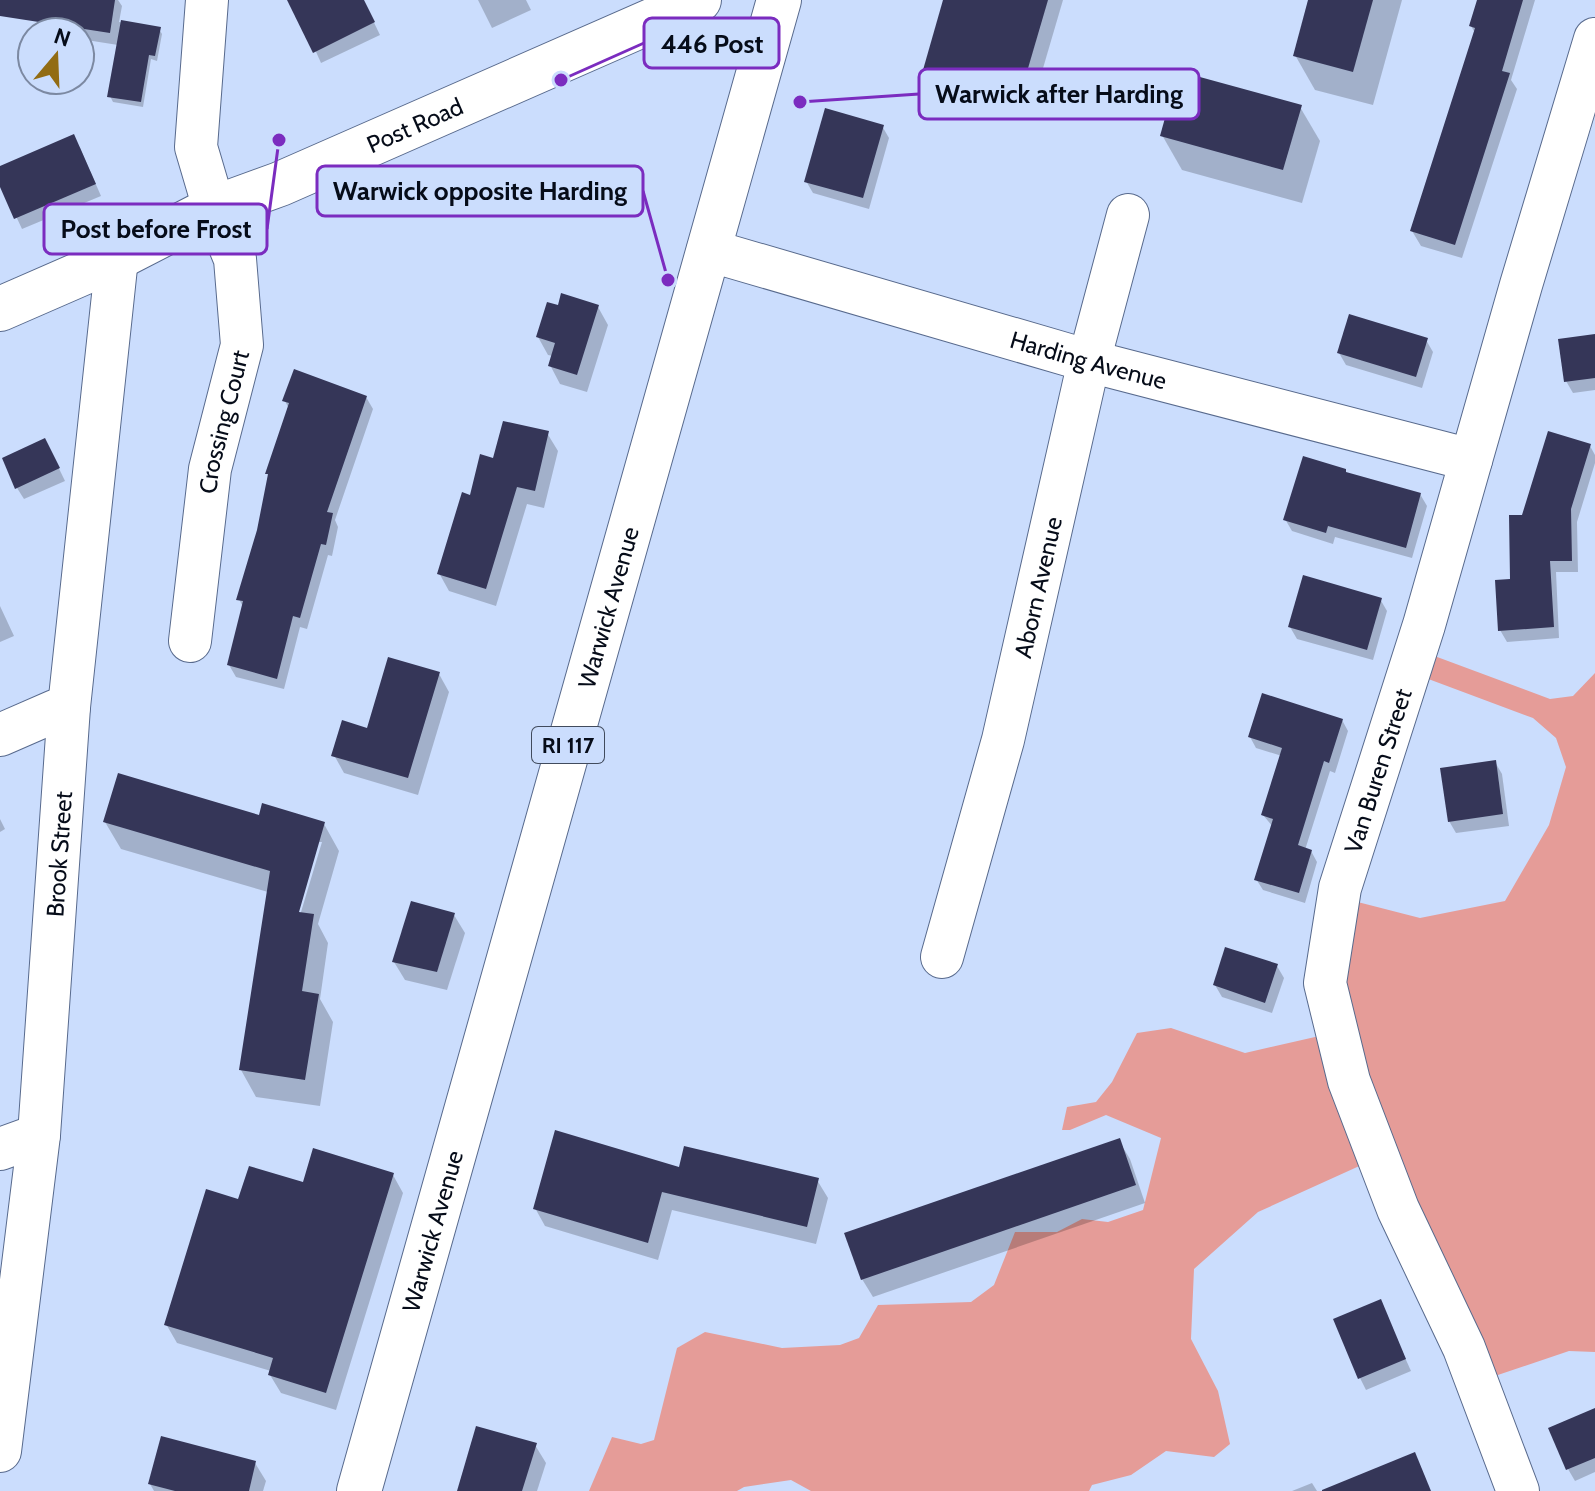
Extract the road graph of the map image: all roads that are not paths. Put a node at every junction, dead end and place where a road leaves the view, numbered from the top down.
1 (207, 0) edge
2 (699, 0) edge
3 (779, 0) edge
4 (1595, 39) edge
5 (214, 208) junction
6 (1128, 215) dead end
7 (708, 250) junction
8 (117, 258) junction
9 (0, 309) edge
10 (1089, 361) junction
11 (1471, 460) junction
12 (190, 641) dead end
13 (69, 707) junction
14 (0, 735) edge
15 (942, 957) dead end
16 (39, 1135) junction
17 (0, 1149) edge
18 (0, 1451) edge
19 (359, 1491) edge
20 (1518, 1491) edge

1 - 5 street, Crossing Court
2 - 5 main road, Post Road
3 - 7 main road, Warwick Avenue / RI 117
4 - 11 street, Van Buren Street
5 - 8 main road, Post Road
5 - 12 street, Crossing Court
6 - 10 street, Aborn Avenue
7 - 10 street, Harding Avenue
7 - 19 main road, Warwick Avenue / RI 117
8 - 9 main road, Post Road
8 - 13 street, Brook Street
10 - 11 street, Harding Avenue
10 - 15 street, Aborn Avenue
11 - 20 street, Van Buren Street
13 - 14 street
13 - 16 street, Brook Street
16 - 17 street
16 - 18 street, Brook Street

